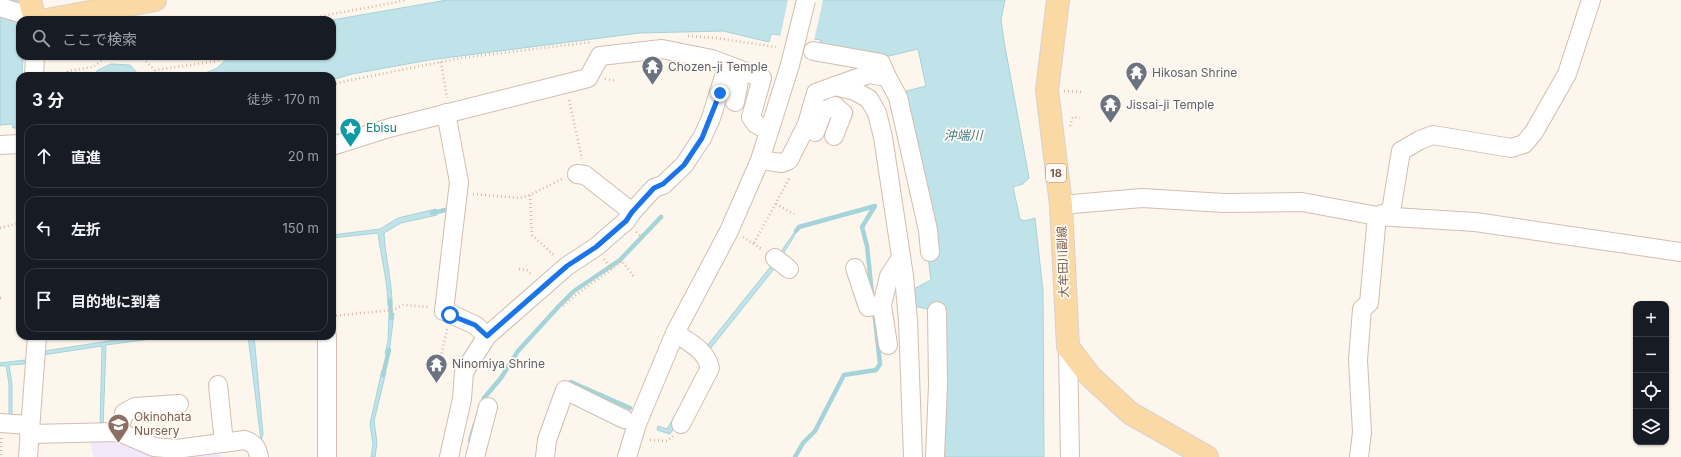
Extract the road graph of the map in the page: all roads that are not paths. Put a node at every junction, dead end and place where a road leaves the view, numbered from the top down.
1 (155, 0) edge
2 (806, 0) edge
3 (1058, 0) edge
4 (1591, 0) edge
5 (119, 3) edge
6 (0, 7) edge
7 (30, 13) edge
8 (64, 16) edge
9 (813, 51) dead end
10 (35, 60) edge
11 (726, 71) junction
12 (34, 72) edge
13 (887, 77) junction
14 (835, 86) junction
15 (735, 102) dead end
16 (448, 113) junction
17 (769, 131) junction
18 (834, 136) dead end
19 (16, 144) edge
20 (0, 145) edge
21 (336, 145) edge
22 (796, 146) junction
23 (760, 160) junction
24 (581, 174) road end
25 (1061, 205) junction
26 (632, 212) junction
27 (1377, 216) junction
28 (930, 252) dead end
29 (1681, 252) edge
30 (901, 258) junction
31 (855, 268) dead end
32 (875, 306) junction
33 (937, 311) dead end
34 (675, 333) junction
35 (487, 336) junction
36 (37, 340) edge
37 (327, 340) edge
38 (888, 345) dead end
39 (1068, 347) junction
40 (218, 385) dead end
41 (938, 385) junction
42 (179, 404) dead end
43 (488, 407) dead end
44 (912, 414) junction
45 (624, 419) dead end
46 (0, 423) edge
47 (681, 424) road end
48 (29, 429) junction
49 (120, 432) junction
50 (224, 443) junction
51 (28, 457) edge
52 (259, 457) edge
53 (327, 457) edge
54 (449, 457) edge
55 (475, 457) edge
56 (545, 457) edge
57 (627, 457) edge
58 (913, 457) edge
59 (935, 457) edge
60 (1070, 457) edge
61 (1206, 457) edge
62 (1359, 457) edge

1 - 5 main road
2 - 17 street, bridge
3 - 25 main road, 大牟田川副線 / 18
4 - 27 street
5 - 8 main road
6 - 7 street
9 - 13 street
10 - 12 street
11 - 15 street
11 - 16 street
11 - 17 street
11 - 26 street
13 - 14 street
13 - 28 street
14 - 22 street
14 - 30 street
16 - 21 street
16 - 35 street
17 - 23 street
18 - 22 street
19 - 20 street
22 - 23 street
23 - 34 street
24 - 26 street
25 - 27 street
25 - 39 main road, 大牟田川副線 / 18
26 - 35 street
27 - 29 street
27 - 62 street
30 - 32 street
30 - 44 street
31 - 32 street
32 - 38 street
33 - 41 street
34 - 47 street
34 - 57 street
35 - 54 street
36 - 48 street
37 - 53 street
39 - 60 street
39 - 61 main road
40 - 50 street
41 - 44 street
41 - 59 street
42 - 49 street
43 - 55 street
44 - 58 street
45 - 56 street
46 - 48 street
48 - 49 street
48 - 51 street
49 - 50 street
50 - 52 street

